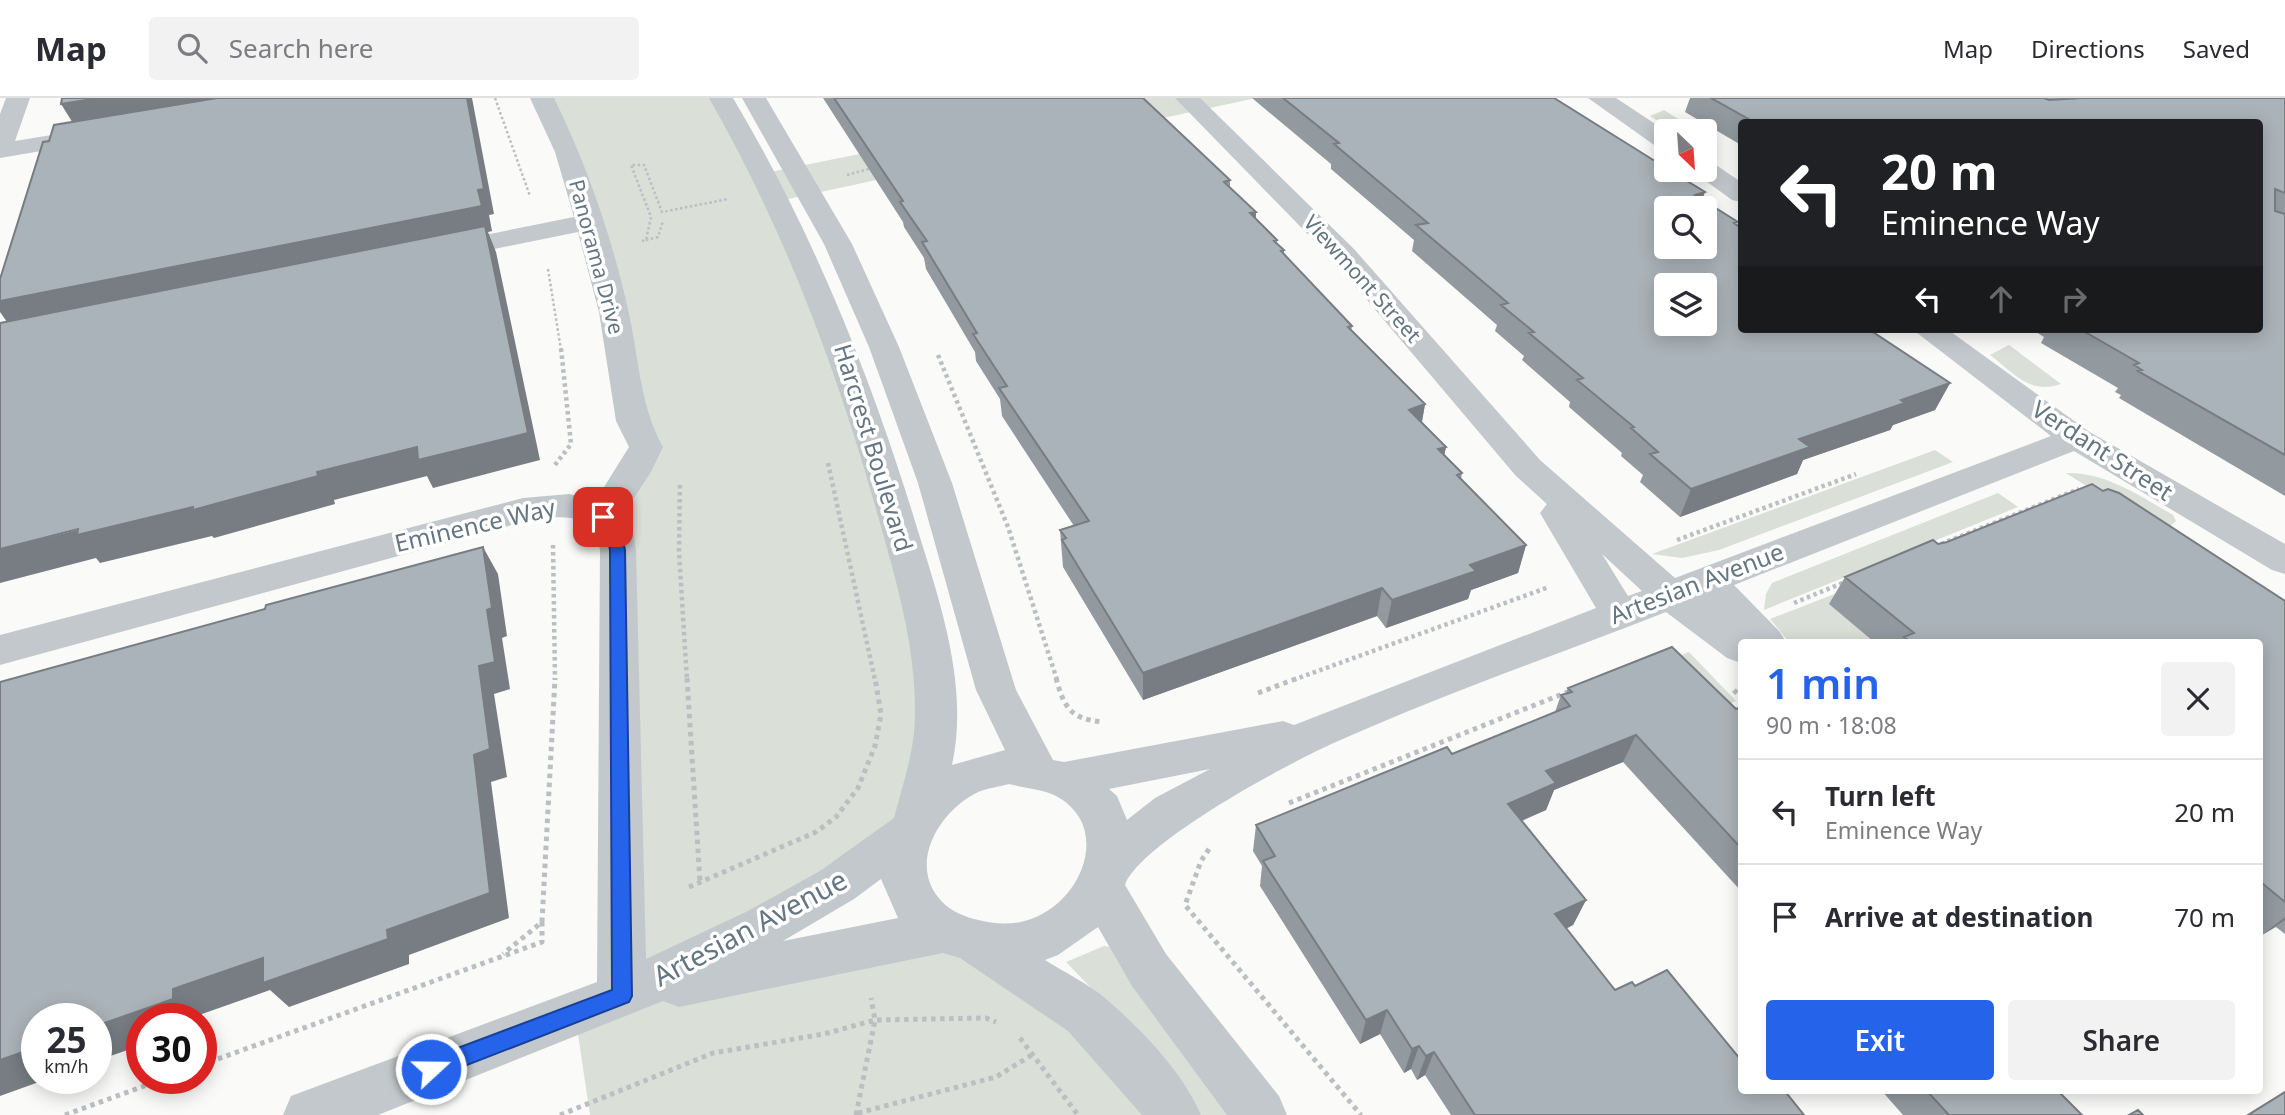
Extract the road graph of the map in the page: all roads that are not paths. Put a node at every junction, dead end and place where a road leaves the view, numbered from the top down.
1 (18, 98) edge
2 (542, 98) edge
3 (721, 98) edge
4 (754, 98) edge
5 (1187, 98) edge
6 (1600, 98) edge
7 (111, 132) edge
8 (1654, 134) edge
9 (0, 149) edge
10 (1717, 177) edge
11 (1738, 192) edge
12 (589, 222) junction
13 (418, 257) edge
14 (1932, 333) edge
15 (2076, 438) junction
16 (1528, 468) junction
17 (576, 520) junction
18 (2285, 561) edge
19 (1708, 581) junction
20 (1670, 595) junction
21 (1619, 614) junction
22 (1763, 639) edge
23 (1738, 646) edge
24 (0, 650) edge
25 (1319, 732) junction
26 (1052, 774) junction
27 (912, 826) junction
28 (1107, 874) junction
29 (961, 938) junction
30 (622, 996) junction
31 (310, 1115) edge
32 (1174, 1115) edge
33 (1260, 1115) edge

1 - 9 street
2 - 12 street, Panorama Drive
3 - 27 street, Harcrest Boulevard
4 - 26 street, Harcrest Boulevard
5 - 16 street, Viewmont Street
6 - 8 street
7 - 9 street
10 - 11 street
12 - 13 street
12 - 17 street, Panorama Drive
14 - 15 street, Verdant Street
15 - 18 street, Verdant Street
15 - 19 street, Artesian Avenue
16 - 20 street, Viewmont Street
16 - 21 street, Viewmont Street
17 - 24 street, Eminence Way
17 - 30 street
19 - 20 street, Artesian Avenue
19 - 22 street
20 - 21 street, Artesian Avenue
20 - 23 street, Viewmont Street
21 - 25 street, Artesian Avenue
25 - 26 street, Artesian Avenue
25 - 28 street, Artesian Avenue
26 - 27 street
26 - 28 street
27 - 29 street
27 - 30 street, Artesian Avenue
28 - 29 street
28 - 33 street
29 - 30 street, Artesian Avenue
29 - 32 street
30 - 31 street, Artesian Avenue

